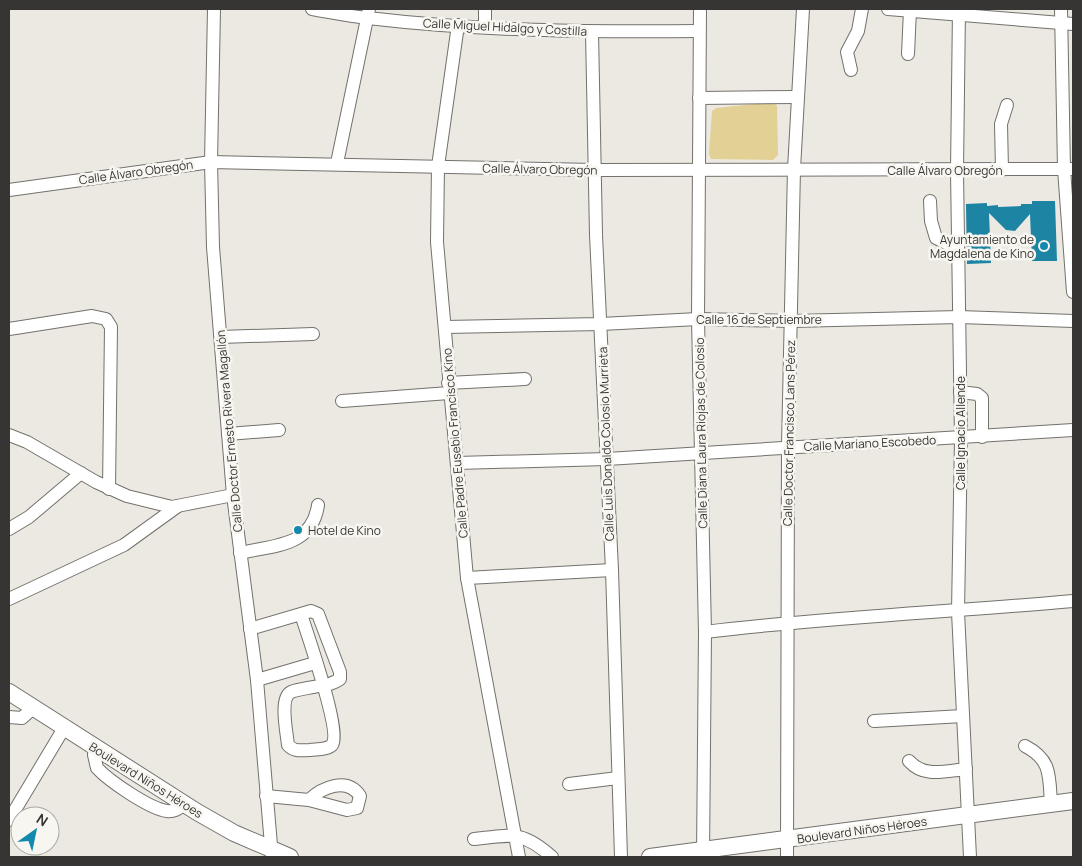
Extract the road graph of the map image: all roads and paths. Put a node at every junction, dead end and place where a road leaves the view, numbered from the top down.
1 (214, 9) edge
2 (312, 9) edge
3 (485, 9) edge
4 (700, 9) edge
5 (803, 9) edge
6 (862, 9) edge
7 (888, 9) edge
8 (1061, 9) edge
9 (910, 10) junction
10 (959, 11) edge
11 (368, 13) edge
12 (1015, 14) edge
13 (1060, 23) junction
14 (1073, 24) edge
15 (458, 25) junction
16 (485, 26) junction
17 (592, 32) junction
18 (699, 32) junction
19 (908, 54) dead end
20 (851, 70) dead end
21 (797, 97) junction
22 (699, 98) junction
23 (1007, 105) dead end
24 (211, 162) junction
25 (336, 163) junction
26 (438, 166) junction
27 (699, 169) junction
28 (794, 169) junction
29 (1069, 169) edge
30 (594, 170) junction
31 (1002, 170) junction
32 (957, 171) junction
33 (9, 190) edge
34 (930, 201) dead end
35 (958, 245) junction
36 (1073, 292) edge
37 (958, 317) junction
38 (698, 319) junction
39 (792, 321) junction
40 (1073, 321) edge
41 (601, 324) junction
42 (446, 327) junction
43 (9, 329) edge
44 (313, 334) dead end
45 (221, 337) junction
46 (525, 379) dead end
47 (449, 388) junction
48 (960, 392) junction
49 (342, 401) dead end
50 (279, 430) dead end
51 (1073, 430) edge
52 (9, 434) edge
53 (228, 434) junction
54 (982, 437) junction
55 (961, 438) junction
56 (788, 447) junction
57 (702, 454) junction
58 (607, 459) junction
59 (457, 463) junction
60 (81, 473) junction
61 (109, 489) junction
62 (233, 495) junction
63 (318, 505) dead end
64 (178, 506) junction
65 (9, 529) edge
66 (240, 553) junction
67 (612, 570) junction
68 (466, 578) junction
69 (9, 599) edge
70 (1073, 601) edge
71 (958, 612) junction
72 (301, 614) junction
73 (786, 622) junction
74 (250, 629) junction
75 (705, 632) junction
76 (315, 663) junction
77 (257, 680) junction
78 (324, 685) junction
79 (9, 692) edge
80 (33, 708) junction
81 (963, 716) junction
82 (9, 717) edge
83 (874, 721) dead end
84 (64, 728) junction
85 (1025, 746) dead end
86 (909, 761) dead end
87 (966, 769) junction
88 (618, 778) junction
89 (570, 784) dead end
90 (266, 796) junction
91 (309, 800) dead end
92 (1073, 802) edge
93 (1051, 804) junction
94 (968, 815) junction
95 (9, 820) edge
96 (515, 835) junction
97 (474, 839) dead end
98 (787, 840) junction
99 (703, 853) edge
100 (272, 854) edge
101 (290, 857) edge
102 (519, 857) edge
103 (552, 857) edge
104 (621, 857) edge
105 (650, 857) edge
106 (787, 857) edge
107 (970, 857) edge

1 - 24 street, Calle Doctor Ernesto Rivera Magallón
2 - 11 street, Calle Miguel Hidalgo y Costilla
3 - 16 street
4 - 18 street, Calle Diana Laura Riojas de Colosio
5 - 21 street, Calle Doctor Francisco Lans Pérez
6 - 20 street
7 - 9 street
8 - 13 street
9 - 10 street
9 - 19 street
10 - 12 street
10 - 32 street, Calle Ignacio Allende
11 - 15 street, Calle Miguel Hidalgo y Costilla
11 - 25 street
12 - 13 street
13 - 14 street
13 - 29 street
15 - 16 street, Calle Miguel Hidalgo y Costilla
15 - 26 street, Calle Padre Eusebio Francisco Kino
16 - 17 street, Calle Miguel Hidalgo y Costilla
17 - 18 street, Calle Miguel Hidalgo y Costilla
17 - 30 street, Calle Luis Donaldo Colosio Murrieta
18 - 22 street, Calle Diana Laura Riojas de Colosio
21 - 22 street
21 - 28 street, Calle Doctor Francisco Lans Pérez
22 - 27 street, Calle Diana Laura Riojas de Colosio
23 - 31 street
24 - 25 street, Calle Álvaro Obregón
24 - 33 street, Calle Álvaro Obregón
24 - 45 street, Calle Doctor Ernesto Rivera Magallón
25 - 26 street, Calle Álvaro Obregón
26 - 30 street, Calle Álvaro Obregón
26 - 42 street, Calle Padre Eusebio Francisco Kino
27 - 28 street, Calle Álvaro Obregón
27 - 30 street, Calle Álvaro Obregón
27 - 38 street, Calle Diana Laura Riojas de Colosio
28 - 32 street, Calle Álvaro Obregón
28 - 39 street, Calle Doctor Francisco Lans Pérez
29 - 31 street, Calle Álvaro Obregón
29 - 36 street
30 - 41 street, Calle Luis Donaldo Colosio Murrieta
31 - 32 street, Calle Álvaro Obregón
32 - 35 street, Calle Ignacio Allende
34 - 35 street
35 - 37 street, Calle Ignacio Allende
37 - 39 street, Calle 16 de Septiembre
37 - 40 street, Calle 16 de Septiembre
37 - 48 street, Calle Ignacio Allende
38 - 39 street, Calle 16 de Septiembre
38 - 41 street, Calle 16 de Septiembre
38 - 57 street, Calle Diana Laura Riojas de Colosio
39 - 56 street, Calle Doctor Francisco Lans Pérez
41 - 42 street, Calle 16 de Septiembre
41 - 58 street, Calle Luis Donaldo Colosio Murrieta
42 - 47 street, Calle Padre Eusebio Francisco Kino
43 - 61 street
44 - 45 street
45 - 53 street, Calle Doctor Ernesto Rivera Magallón
46 - 47 street
47 - 49 street
47 - 59 street, Calle Padre Eusebio Francisco Kino
48 - 54 street
48 - 55 street, Calle Ignacio Allende
50 - 53 street
51 - 54 street, Calle Mariano Escobedo
52 - 60 street
53 - 62 street, Calle Doctor Ernesto Rivera Magallón
54 - 55 street, Calle Mariano Escobedo
55 - 56 street, Calle Mariano Escobedo
55 - 71 street, Calle Ignacio Allende
56 - 57 street, Calle Mariano Escobedo
56 - 73 street, Calle Doctor Francisco Lans Pérez
57 - 58 street, Calle Mariano Escobedo
57 - 75 street, Calle Diana Laura Riojas de Colosio
58 - 59 street, Calle Mariano Escobedo
58 - 67 street, Calle Luis Donaldo Colosio Murrieta
59 - 68 street, Calle Padre Eusebio Francisco Kino
60 - 61 street
60 - 65 street
61 - 64 street
62 - 64 street
62 - 66 street, Calle Doctor Ernesto Rivera Magallón
63 - 66 street
64 - 69 street
66 - 74 street, Calle Doctor Ernesto Rivera Magallón
67 - 68 street
67 - 88 street, Calle Luis Donaldo Colosio Murrieta
68 - 96 street, Calle Padre Eusebio Francisco Kino
70 - 71 street
71 - 73 street
71 - 81 street, Calle Ignacio Allende
72 - 74 street
72 - 76 street
72 - 78 street
73 - 75 street
73 - 98 street, Calle Doctor Francisco Lans Pérez
74 - 77 street, Calle Doctor Ernesto Rivera Magallón
75 - 99 street, Calle Diana Laura Riojas de Colosio
76 - 77 street
76 - 78 street
77 - 90 street, Calle Doctor Ernesto Rivera Magallón
78 - 78 street
79 - 80 main road, Boulevard Niños Héroes
80 - 82 street
80 - 84 main road, Boulevard Niños Héroes
81 - 83 street
81 - 87 street, Calle Ignacio Allende
84 - 95 street
84 - 100 main road, Boulevard Niños Héroes
85 - 93 street
86 - 87 street
87 - 94 street, Calle Ignacio Allende
88 - 89 street
88 - 104 street, Calle Luis Donaldo Colosio Murrieta
90 - 91 street
90 - 100 street, Calle Doctor Ernesto Rivera Magallón
92 - 93 main road, Boulevard Niños Héroes
93 - 94 main road, Boulevard Niños Héroes
94 - 98 main road, Boulevard Niños Héroes
94 - 107 street, Calle Ignacio Allende
96 - 97 street
96 - 102 street, Calle Padre Eusebio Francisco Kino
96 - 103 street
98 - 99 main road, Boulevard Niños Héroes
98 - 106 street, Calle Doctor Francisco Lans Pérez
99 - 105 main road, Boulevard Niños Héroes
100 - 101 main road, Boulevard Niños Héroes

